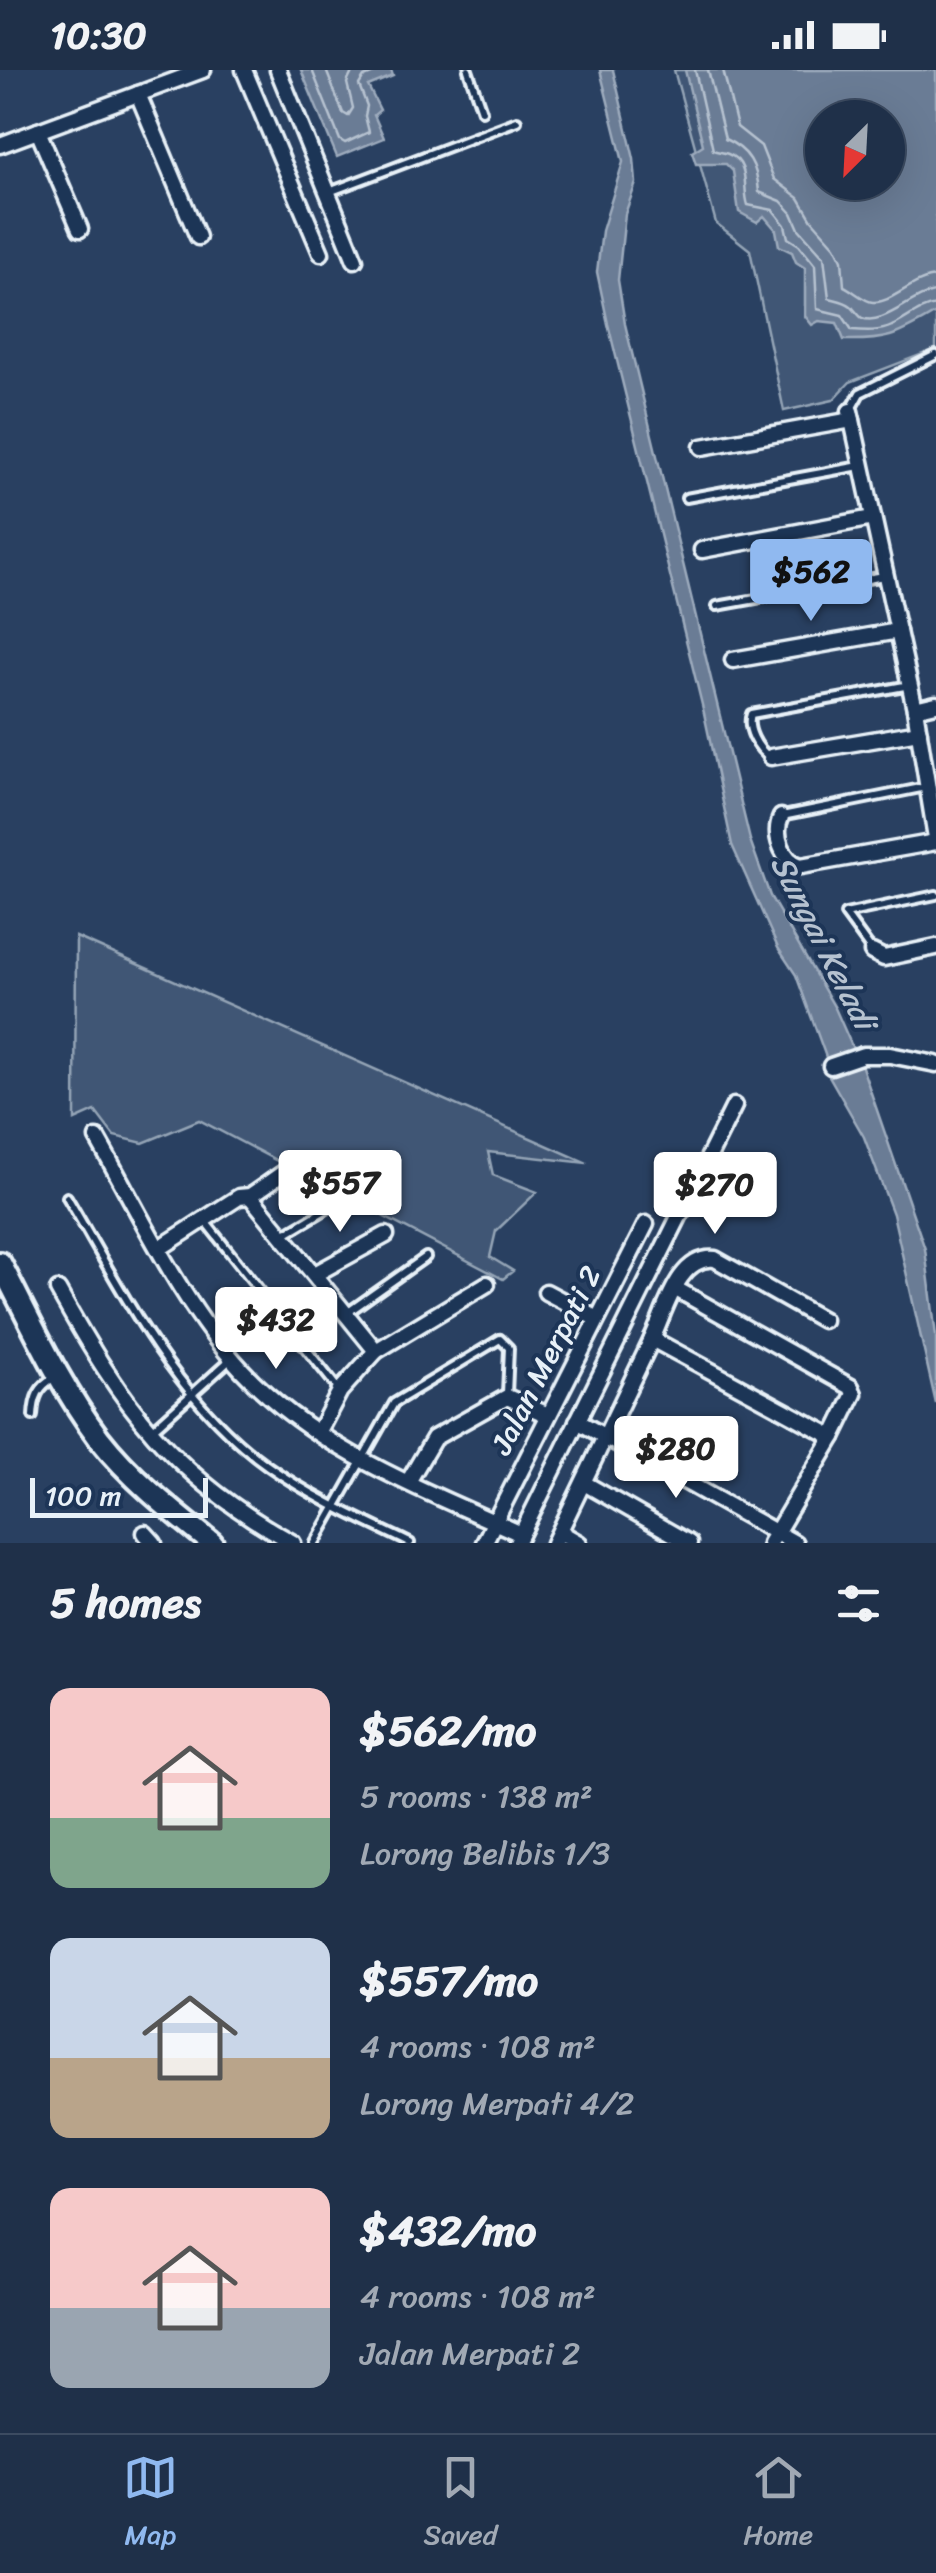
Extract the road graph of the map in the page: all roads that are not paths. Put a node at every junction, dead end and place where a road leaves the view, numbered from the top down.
1 (203, 70) edge
2 (244, 70) edge
3 (278, 70) edge
4 (468, 70) edge
5 (138, 94) junction
6 (482, 111) dead end
7 (517, 121) dead end
8 (38, 131) junction
9 (0, 144) edge
10 (329, 192) junction
11 (80, 229) dead end
12 (198, 237) dead end
13 (321, 253) dead end
14 (355, 260) dead end
15 (936, 356) edge
16 (851, 415) junction
17 (702, 447) dead end
18 (861, 466) junction
19 (686, 498) dead end
20 (873, 518) junction
21 (702, 550) dead end
22 (886, 575) junction
23 (717, 606) dead end
24 (898, 630) junction
25 (733, 660) dead end
26 (910, 685) junction
27 (936, 704) edge
28 (915, 709) junction
29 (918, 732) junction
30 (771, 757) joint
31 (928, 787) junction
32 (780, 817) joint
33 (936, 840) edge
34 (936, 895) edge
35 (872, 952) joint
36 (934, 952) edge
37 (936, 1064) edge
38 (831, 1066) dead end
39 (734, 1106) dead end
40 (98, 1138) dead end
41 (286, 1170) dead end
42 (250, 1196) junction
43 (68, 1197) dead end
44 (337, 1202) dead end
45 (204, 1220) junction
46 (646, 1224) dead end
47 (284, 1235) junction
48 (386, 1235) dead end
49 (160, 1248) junction
50 (426, 1257) dead end
51 (0, 1264) edge
52 (314, 1274) junction
53 (488, 1284) dead end
54 (676, 1289) junction
55 (58, 1290) dead end
56 (546, 1292) dead end
57 (346, 1314) junction
58 (598, 1319) junction
59 (823, 1320) dead end
60 (652, 1339) junction
61 (376, 1351) junction
62 (232, 1358) junction
63 (58, 1374) junction
64 (340, 1391) junction
65 (192, 1395) junction
66 (507, 1397) junction
67 (32, 1416) dead end
68 (548, 1416) junction
69 (577, 1421) junction
70 (150, 1432) junction
71 (318, 1433) junction
72 (606, 1437) junction
73 (833, 1437) junction
74 (361, 1460) junction
75 (408, 1482) junction
76 (584, 1483) junction
77 (335, 1508) junction
78 (494, 1522) junction
79 (557, 1538) edge
80 (773, 1538) edge
81 (519, 1539) edge
82 (212, 1543) edge
83 (293, 1543) edge
84 (315, 1543) edge
85 (410, 1543) edge
86 (484, 1543) edge
87 (579, 1543) edge
88 (688, 1543) edge
89 (795, 1543) edge

1 - 5 street
2 - 13 street
3 - 10 street
4 - 6 lane
5 - 8 street
5 - 12 street
7 - 10 lane
8 - 9 street
8 - 11 street
10 - 14 street
15 - 16 lane
16 - 17 street
16 - 18 street
18 - 19 lane
18 - 20 street
20 - 21 street
20 - 22 street
22 - 23 lane
22 - 24 street
24 - 25 street
24 - 26 street
26 - 28 street
26 - 30 lane
27 - 28 street
28 - 29 street
29 - 30 street
29 - 31 street
31 - 32 lane
31 - 33 street
32 - 33 street
34 - 35 lane
35 - 36 street
37 - 38 street
39 - 69 street
40 - 49 street
41 - 42 street
42 - 45 street
42 - 47 street
43 - 65 lane
44 - 47 lane
45 - 49 street
45 - 64 lane
46 - 58 street, Jalan Merpati 2
47 - 52 street
48 - 52 street
49 - 62 street
50 - 57 lane
51 - 63 main road
52 - 57 street
53 - 61 street
54 - 59 street
54 - 60 street
54 - 73 street
55 - 70 street
56 - 58 street
57 - 61 street
58 - 68 street, Jalan Merpati 2
60 - 72 street
60 - 73 street
61 - 64 street
62 - 65 lane
62 - 71 street
63 - 67 lane
63 - 82 main road
64 - 71 street
65 - 70 lane
65 - 77 lane
66 - 68 street
66 - 74 lane
66 - 75 street
68 - 78 street, Jalan Merpati 2
69 - 72 street
69 - 81 street
70 - 83 street
71 - 74 street
72 - 76 street
72 - 80 street
73 - 80 street
74 - 75 street
74 - 77 lane
75 - 78 street
76 - 79 street
76 - 88 street
77 - 84 lane
77 - 85 lane
78 - 81 street
78 - 86 street, Jalan Merpati 2
79 - 87 street
80 - 89 street

